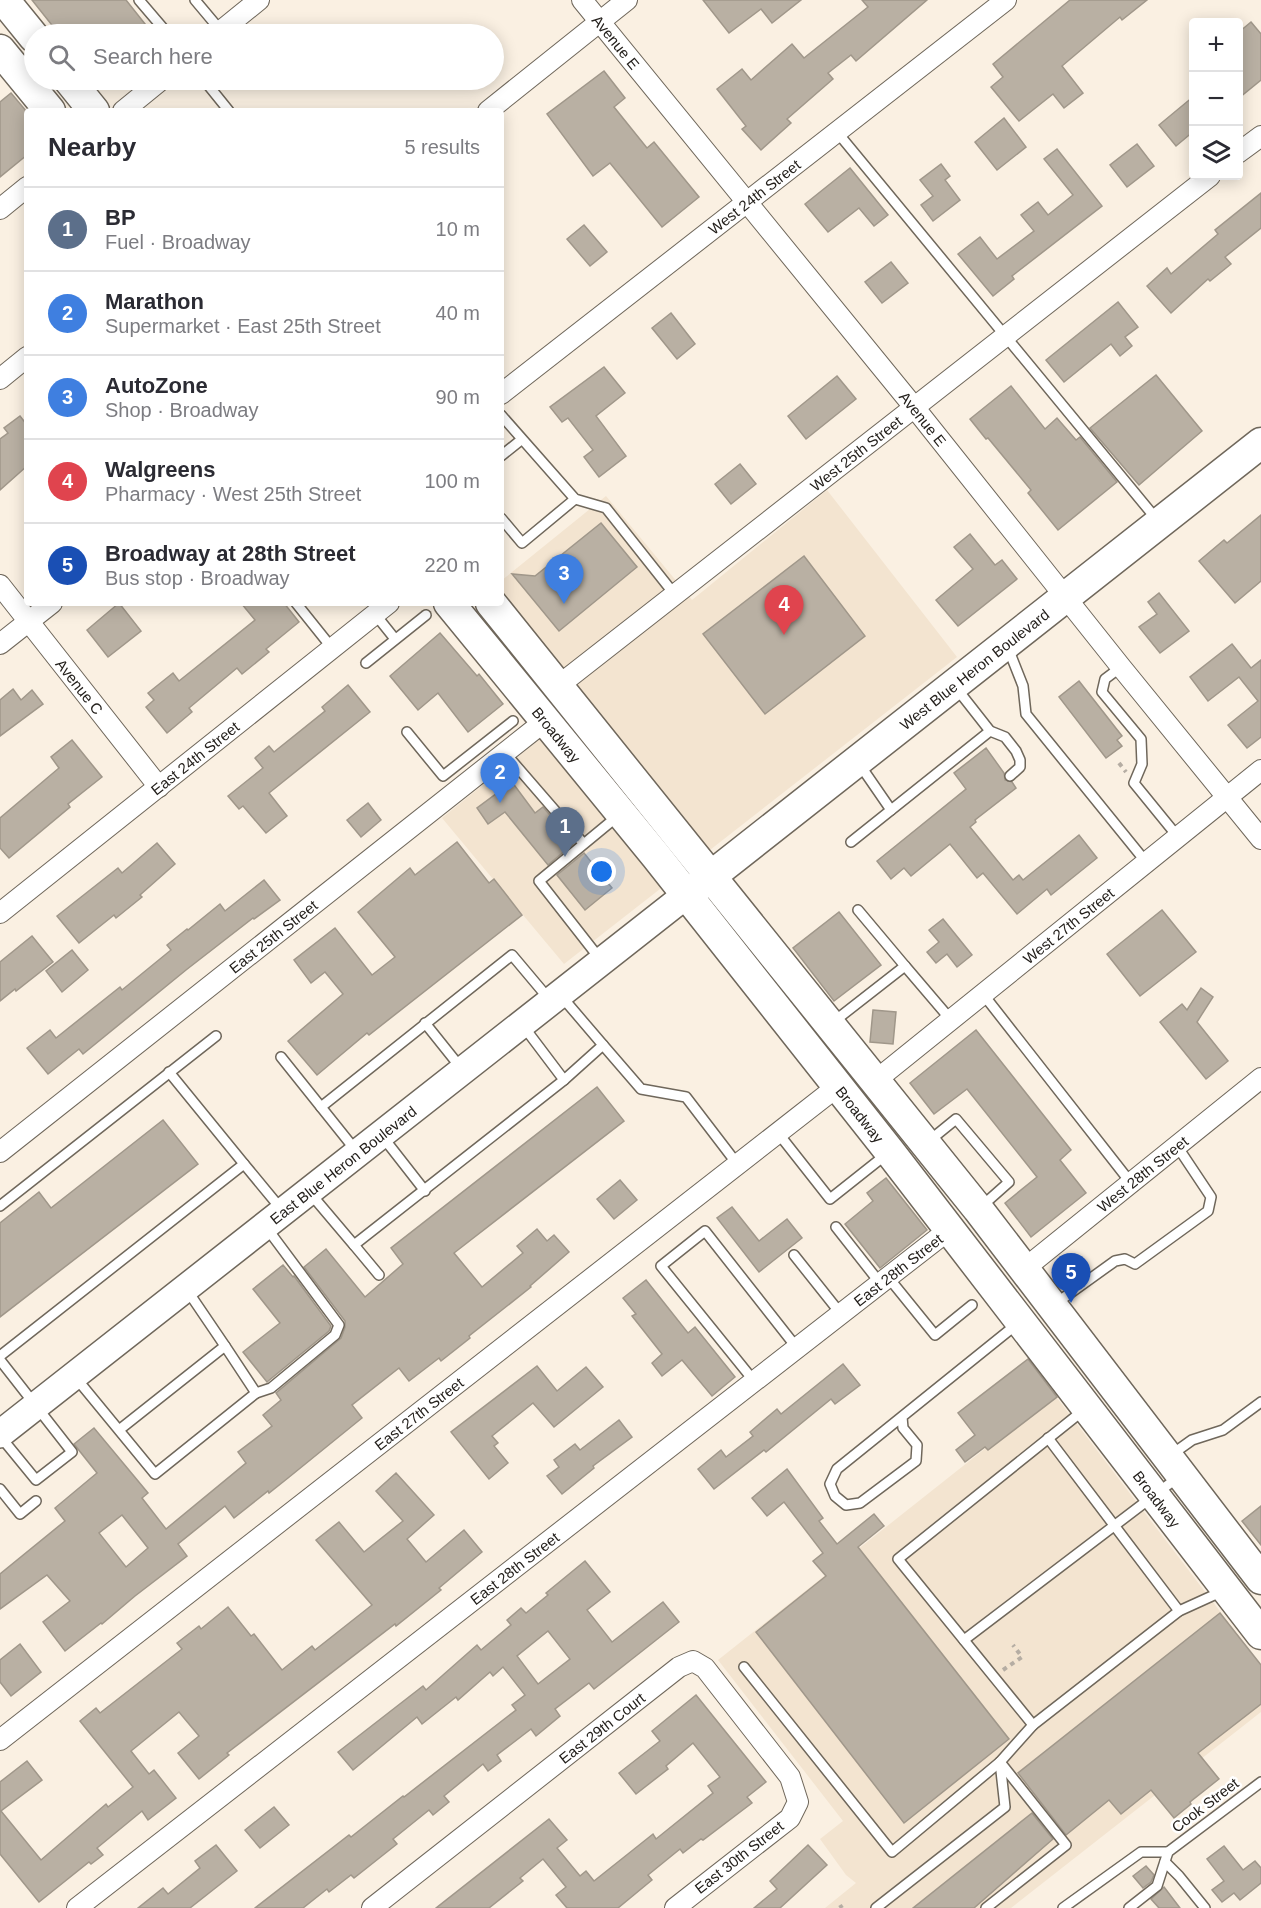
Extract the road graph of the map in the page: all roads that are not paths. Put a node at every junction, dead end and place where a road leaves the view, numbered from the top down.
1 (4, 0) edge
2 (139, 0) edge
3 (195, 0) edge
4 (259, 0) edge
5 (582, 0) edge
6 (627, 0) edge
7 (1006, 0) edge
8 (600, 21) junction
9 (159, 24) edge
10 (212, 24) edge
11 (230, 24) edge
12 (24, 25) edge
13 (0, 50) edge
14 (24, 79) edge
15 (33, 90) edge
16 (77, 90) edge
17 (149, 90) edge
18 (212, 90) edge
19 (48, 108) edge
20 (92, 108) edge
21 (127, 108) edge
22 (226, 108) edge
23 (492, 108) edge
24 (837, 132) junction
25 (1261, 136) edge
26 (1243, 150) edge
27 (1205, 180) edge
28 (24, 189) edge
29 (747, 203) junction
30 (0, 209) edge
31 (1004, 337) junction
32 (24, 361) edge
33 (0, 379) edge
34 (504, 392) edge
35 (914, 406) junction
36 (504, 419) edge
37 (521, 440) junction
38 (1261, 443) edge
39 (504, 454) edge
40 (575, 500) junction
41 (504, 522) edge
42 (1159, 523) junction
43 (0, 585) edge
44 (675, 595) junction
45 (1065, 597) junction
46 (48, 606) edge
47 (298, 606) edge
48 (493, 606) edge
49 (382, 608) edge
50 (437, 609) edge
51 (29, 621) junction
52 (396, 639) junction
53 (1006, 643) junction
54 (0, 644) edge
55 (332, 648) junction
56 (366, 663) dead end
57 (1121, 668) junction
58 (953, 684) junction
59 (558, 686) junction
60 (513, 721) dead end
61 (545, 721) junction
62 (990, 731) junction
63 (407, 732) dead end
64 (506, 754) junction
65 (857, 760) junction
66 (1261, 770) edge
67 (443, 776) junction
68 (1010, 776) dead end
69 (159, 787) junction
70 (456, 793) junction
71 (1227, 797) junction
72 (891, 810) junction
73 (621, 814) junction
74 (1178, 837) junction
75 (1261, 839) edge
76 (851, 842) dead end
77 (583, 843) junction
78 (1146, 862) junction
79 (711, 876) junction
80 (686, 896) junction
81 (858, 910) dead end
82 (0, 913) edge
83 (602, 961) junction
84 (905, 966) junction
85 (983, 994) junction
86 (555, 997) junction
87 (951, 1020) junction
88 (425, 1023) junction
89 (522, 1024) junction
90 (830, 1024) junction
91 (216, 1036) dead end
92 (603, 1046) junction
93 (280, 1057) dead end
94 (463, 1070) junction
95 (169, 1072) junction
96 (1261, 1078) edge
97 (564, 1080) junction
98 (875, 1080) junction
99 (838, 1086) junction
100 (321, 1107) junction
101 (778, 1133) junction
102 (381, 1135) junction
103 (925, 1143) junction
104 (1177, 1146) junction
105 (0, 1152) edge
106 (890, 1152) junction
107 (357, 1153) junction
108 (244, 1164) junction
109 (738, 1165) junction
110 (1131, 1183) junction
111 (309, 1191) junction
112 (425, 1191) junction
113 (0, 1206) edge
114 (978, 1209) junction
115 (274, 1218) junction
116 (836, 1227) dead end
117 (950, 1229) junction
118 (354, 1245) junction
119 (794, 1254) dead end
120 (1024, 1269) junction
121 (379, 1275) dead end
122 (884, 1280) junction
123 (186, 1288) junction
124 (972, 1305) dead end
125 (1052, 1306) junction
126 (841, 1314) junction
127 (1021, 1321) junction
128 (225, 1346) junction
129 (797, 1348) junction
130 (1089, 1354) junction
131 (0, 1356) edge
132 (0, 1360) edge
133 (75, 1376) junction
134 (754, 1381) junction
135 (256, 1393) junction
136 (1261, 1402) edge
137 (35, 1407) junction
138 (1087, 1407) junction
139 (902, 1417) junction
140 (119, 1430) junction
141 (0, 1435) edge
142 (1048, 1438) junction
143 (1175, 1466) junction
144 (0, 1490) edge
145 (1154, 1494) junction
146 (36, 1501) dead end
147 (1114, 1525) junction
148 (1261, 1579) edge
149 (1228, 1589) junction
150 (1179, 1611) junction
151 (1261, 1634) edge
152 (964, 1641) junction
153 (744, 1667) dead end
154 (1033, 1725) junction
155 (1, 1739) edge
156 (1000, 1762) junction
157 (1261, 1782) edge
158 (798, 1802) joint
159 (1168, 1852) junction
160 (1165, 1862) junction
161 (77, 1908) edge
162 (372, 1908) edge
163 (675, 1908) edge
164 (876, 1908) edge
165 (986, 1908) edge
166 (1063, 1908) edge
167 (1128, 1908) edge
168 (1205, 1908) edge

1 - 12 main road
2 - 9 lane
3 - 10 lane
4 - 11 street
5 - 8 street, Avenue E
6 - 8 street
7 - 24 street, West 24th Street
8 - 23 street
8 - 29 street, Avenue E
13 - 14 main road
15 - 19 main road
16 - 20 main road
17 - 21 street
18 - 22 lane
24 - 29 street, West 24th Street
24 - 31 lane
25 - 26 street
27 - 31 street, West 25th Street
28 - 30 street
29 - 34 street, West 24th Street
29 - 35 street, Avenue E
31 - 35 street, West 25th Street
31 - 42 lane
32 - 33 street
35 - 44 street, West 25th Street
35 - 45 street, Avenue E
36 - 37 lane
37 - 39 lane
37 - 40 lane
38 - 42 main road, West Blue Heron Boulevard
40 - 41 lane
40 - 44 lane
42 - 45 main road, West Blue Heron Boulevard
43 - 51 street, Avenue C
44 - 59 street, West 25th Street
45 - 53 main road, West Blue Heron Boulevard
45 - 57 street, Avenue E
46 - 51 street
47 - 55 lane
48 - 59 main road
49 - 52 lane
49 - 55 street, East 24th Street
50 - 52 lane
50 - 61 main road, Broadway
51 - 54 street
51 - 69 street, Avenue C
52 - 56 lane
53 - 58 main road, West Blue Heron Boulevard
53 - 78 lane
55 - 69 street, East 24th Street
57 - 71 street, Avenue E
57 - 74 lane
58 - 62 lane
58 - 65 main road, West Blue Heron Boulevard
59 - 79 main road
60 - 67 lane
61 - 64 street, East 25th Street
61 - 73 main road, Broadway
62 - 68 lane
62 - 72 lane
63 - 67 lane
64 - 70 street, East 25th Street
64 - 77 lane
65 - 72 lane
65 - 79 main road, West Blue Heron Boulevard
66 - 71 street, West 27th Street
67 - 70 lane
69 - 82 street, East 24th Street
70 - 105 street, East 25th Street
71 - 74 street, West 27th Street
71 - 75 street, Avenue E
72 - 76 lane
73 - 77 lane
73 - 80 main road, Broadway
74 - 78 street, West 27th Street
77 - 83 lane
78 - 85 street, West 27th Street
79 - 80 main road, West Blue Heron Boulevard
79 - 90 main road
80 - 83 main road, East Blue Heron Boulevard
80 - 99 main road, Broadway
81 - 84 lane
83 - 86 main road, East Blue Heron Boulevard
84 - 87 lane
84 - 90 lane
85 - 87 street, West 27th Street
85 - 110 lane
86 - 88 lane
86 - 89 main road, East Blue Heron Boulevard
86 - 92 lane
87 - 98 street, West 27th Street
88 - 94 lane
88 - 100 lane
89 - 94 main road, East Blue Heron Boulevard
89 - 97 lane
90 - 98 main road
91 - 95 lane
92 - 97 lane
92 - 109 lane
93 - 100 lane
94 - 102 main road, East Blue Heron Boulevard
95 - 108 lane
95 - 113 lane
96 - 104 street, West 28th Street
97 - 112 lane
98 - 103 main road
99 - 101 street, East 27th Street
99 - 106 main road, Broadway
100 - 107 lane
101 - 106 lane
101 - 109 street, East 27th Street
102 - 107 main road, East Blue Heron Boulevard
102 - 112 lane
103 - 114 main road
103 - 114 lane
104 - 110 street, West 28th Street
104 - 125 lane
106 - 117 main road, Broadway
107 - 111 main road, East Blue Heron Boulevard
108 - 115 lane
108 - 131 lane
109 - 155 street, East 27th Street
110 - 120 street, West 28th Street
111 - 115 main road, East Blue Heron Boulevard
111 - 118 lane
112 - 118 lane
114 - 120 main road
115 - 123 main road, East Blue Heron Boulevard
115 - 135 lane
116 - 122 lane
117 - 122 street, East 28th Street
117 - 127 main road, Broadway
117 - 130 main road
118 - 121 lane
119 - 126 lane
120 - 125 main road
122 - 124 lane
122 - 126 street, East 28th Street
123 - 128 lane
123 - 133 main road, East Blue Heron Boulevard
125 - 130 main road
126 - 129 street, East 28th Street
127 - 138 main road, Broadway
127 - 139 lane
128 - 135 lane
128 - 140 lane
129 - 134 street, East 28th Street
129 - 134 lane
130 - 143 main road
132 - 137 lane
133 - 137 main road, East Blue Heron Boulevard
133 - 140 lane
134 - 161 street, East 28th Street
135 - 140 lane
136 - 143 lane
137 - 141 main road, East Blue Heron Boulevard
137 - 141 lane
138 - 142 lane
138 - 145 main road, Broadway
139 - 139 lane
142 - 147 lane
142 - 152 lane
143 - 145 lane
143 - 148 main road
144 - 146 lane
145 - 147 lane
145 - 149 main road, Broadway
147 - 150 lane
147 - 152 lane
149 - 150 lane
149 - 151 main road, Broadway
150 - 154 lane
152 - 154 lane
153 - 156 lane
154 - 156 lane
156 - 164 lane
156 - 165 lane
157 - 159 lane, Cook Street
158 - 162 street, East 29th Court
158 - 163 street, East 30th Street
159 - 160 lane, Cook Street
159 - 166 lane
160 - 167 lane, Cook Street
160 - 168 lane

